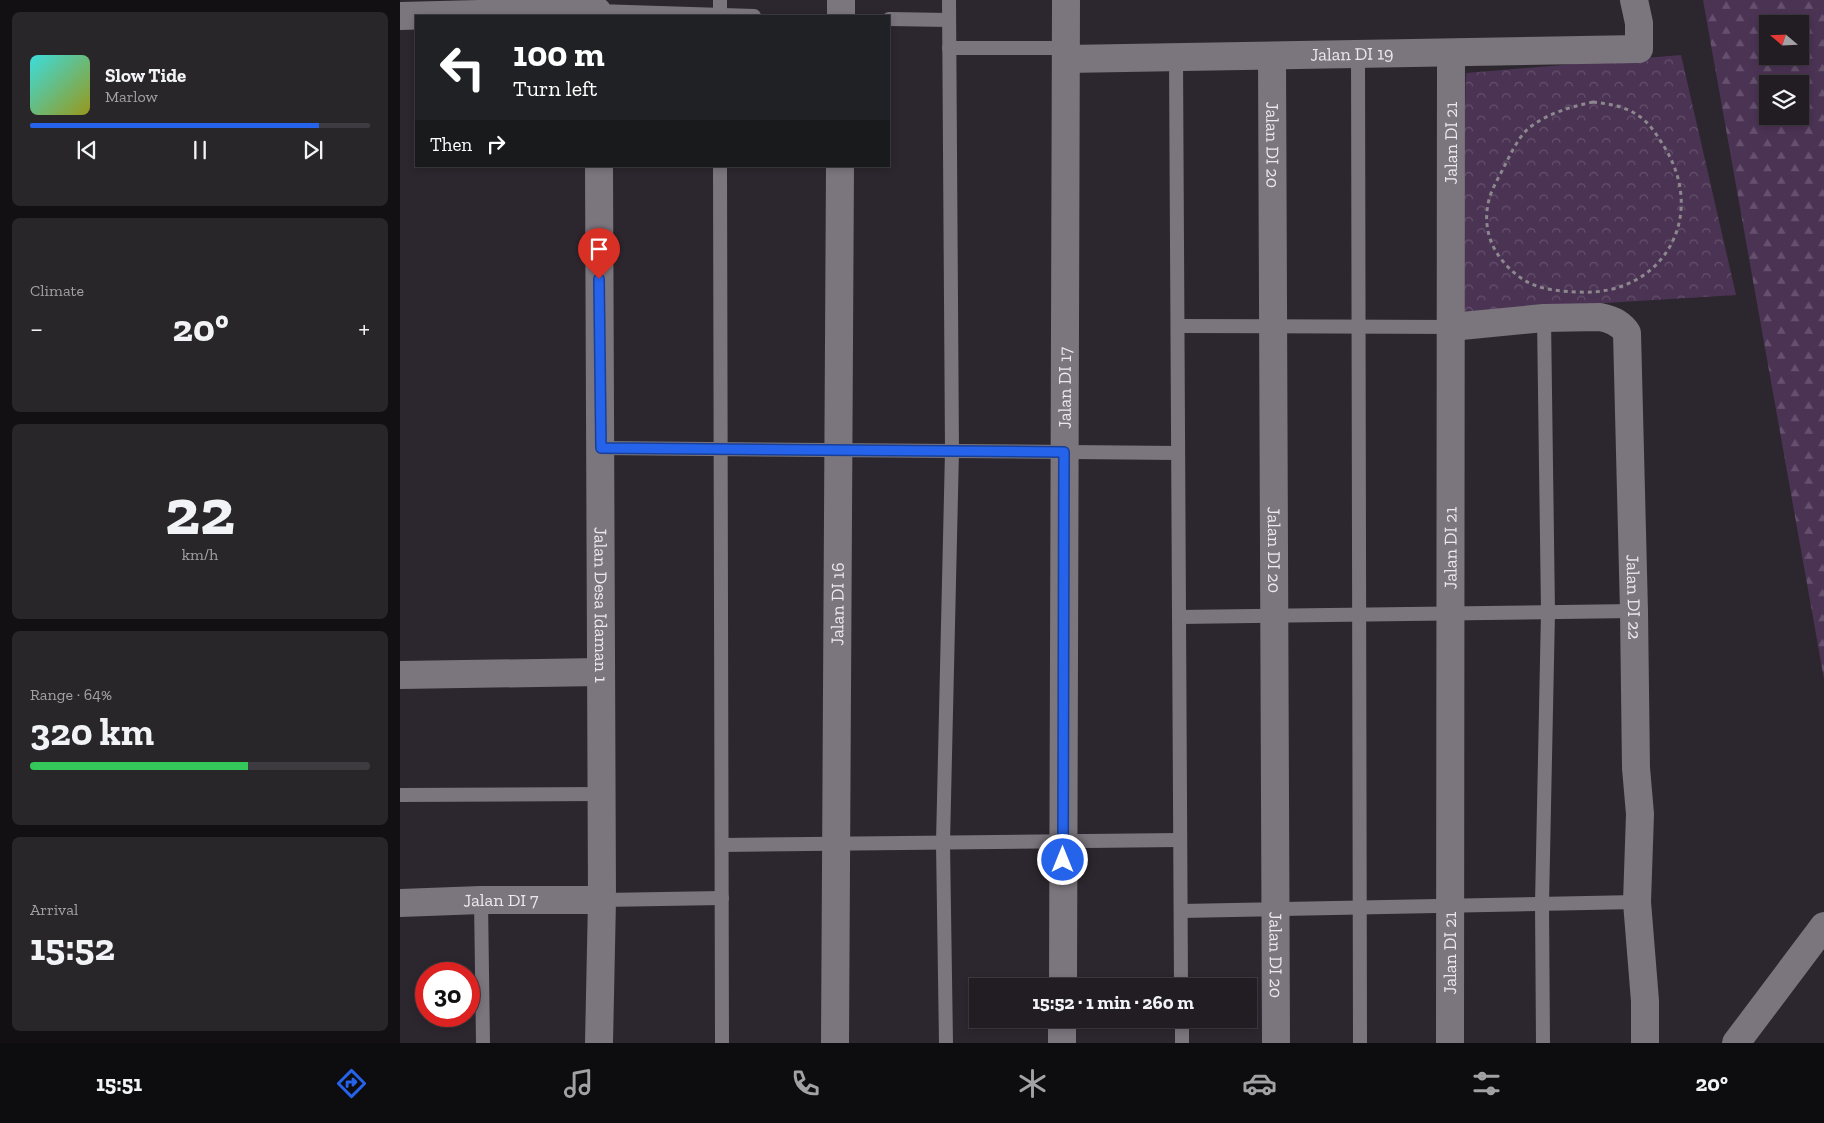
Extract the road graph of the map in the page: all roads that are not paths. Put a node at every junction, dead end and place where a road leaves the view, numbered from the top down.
1 (720, 0) edge
2 (841, 0) edge
3 (949, 0) edge
4 (1066, 0) edge
5 (1634, 0) edge
6 (597, 9) edge
7 (415, 15) edge
8 (428, 15) edge
9 (702, 15) edge
10 (720, 15) edge
11 (841, 15) edge
12 (400, 16) edge
13 (890, 19) edge
14 (949, 20) junction
15 (949, 48) junction
16 (1451, 52) junction
17 (1066, 54) junction
18 (1358, 54) junction
19 (1272, 56) junction
20 (1176, 57) junction
21 (598, 167) edge
22 (720, 167) edge
23 (840, 167) edge
24 (1544, 318) junction
25 (1178, 326) junction
26 (1273, 326) junction
27 (1359, 327) junction
28 (1451, 327) junction
29 (601, 448) junction
30 (721, 449) junction
31 (838, 450) junction
32 (952, 451) junction
33 (1064, 452) junction
34 (1178, 453) junction
35 (1634, 611) junction
36 (1548, 612) junction
37 (1451, 613) junction
38 (1359, 615) junction
39 (1274, 616) junction
40 (1179, 617) junction
41 (601, 672) junction
42 (400, 675) edge
43 (601, 794) junction
44 (400, 795) edge
45 (1180, 840) junction
46 (1063, 841) junction
47 (943, 843) junction
48 (836, 844) junction
49 (722, 845) junction
50 (722, 898) junction
51 (481, 900) junction
52 (602, 900) junction
53 (1637, 902) junction
54 (400, 903) edge
55 (1542, 904) junction
56 (1450, 905) junction
57 (1360, 907) junction
58 (1276, 909) junction
59 (1181, 911) junction
60 (1824, 926) edge
61 (1062, 978) edge
62 (1181, 978) edge
63 (1062, 1028) edge
64 (1182, 1028) edge
65 (483, 1043) edge
66 (599, 1043) edge
67 (722, 1043) edge
68 (835, 1043) edge
69 (946, 1043) edge
70 (1062, 1043) edge
71 (1182, 1043) edge
72 (1276, 1043) edge
73 (1360, 1043) edge
74 (1450, 1043) edge
75 (1543, 1043) edge
76 (1644, 1043) edge
77 (1736, 1043) edge

1 - 10 lane
2 - 11 street
3 - 14 lane
4 - 17 street, Jalan DI 17
5 - 16 street, Jalan DI 19
6 - 8 street
6 - 9 lane
7 - 12 street
13 - 14 lane
14 - 15 lane
15 - 17 lane
15 - 32 lane
16 - 18 street, Jalan DI 19
16 - 28 street, Jalan DI 21
17 - 20 street, Jalan DI 19
17 - 33 street, Jalan DI 17
18 - 19 street, Jalan DI 19
18 - 27 lane
19 - 20 street, Jalan DI 19
19 - 26 street, Jalan DI 20
20 - 25 lane
21 - 29 street, Jalan Desa Idaman 1
22 - 30 lane
23 - 31 street, Jalan DI 16
24 - 28 street, Jalan DI 22
24 - 35 street, Jalan DI 22
24 - 36 lane
25 - 26 lane
25 - 34 lane
26 - 27 lane
26 - 39 street, Jalan DI 20
27 - 28 lane
27 - 38 lane
28 - 37 street, Jalan DI 21
29 - 30 lane
29 - 41 street, Jalan Desa Idaman 1
30 - 31 lane
30 - 49 lane
31 - 32 lane
31 - 48 street, Jalan DI 16
32 - 33 lane
32 - 47 lane
33 - 34 lane
33 - 46 street, Jalan DI 17
34 - 40 lane
35 - 36 lane
35 - 53 street, Jalan DI 22
36 - 37 lane
36 - 55 lane
37 - 38 lane
37 - 56 street, Jalan DI 21
38 - 39 lane
38 - 57 lane
39 - 40 lane
39 - 58 street, Jalan DI 20
40 - 45 lane
41 - 42 street
41 - 43 street, Jalan Desa Idaman 1
43 - 44 lane
43 - 52 street, Jalan Desa Idaman 1
45 - 46 lane
45 - 59 lane
46 - 47 lane
46 - 61 street, Jalan DI 17
47 - 48 lane
47 - 69 lane
48 - 49 lane
48 - 68 street, Jalan DI 16
49 - 50 lane
50 - 52 lane
50 - 67 lane
51 - 52 street, Jalan DI 7
51 - 54 street, Jalan DI 7
51 - 65 lane
52 - 66 street, Jalan Desa Idaman 1
53 - 55 lane
53 - 76 street, Jalan DI 22
55 - 56 lane
55 - 75 lane
56 - 57 lane
56 - 74 street, Jalan DI 21
57 - 58 lane
57 - 73 lane
58 - 59 lane
58 - 72 street, Jalan DI 20
59 - 62 lane
60 - 77 street
63 - 70 street
64 - 71 lane

